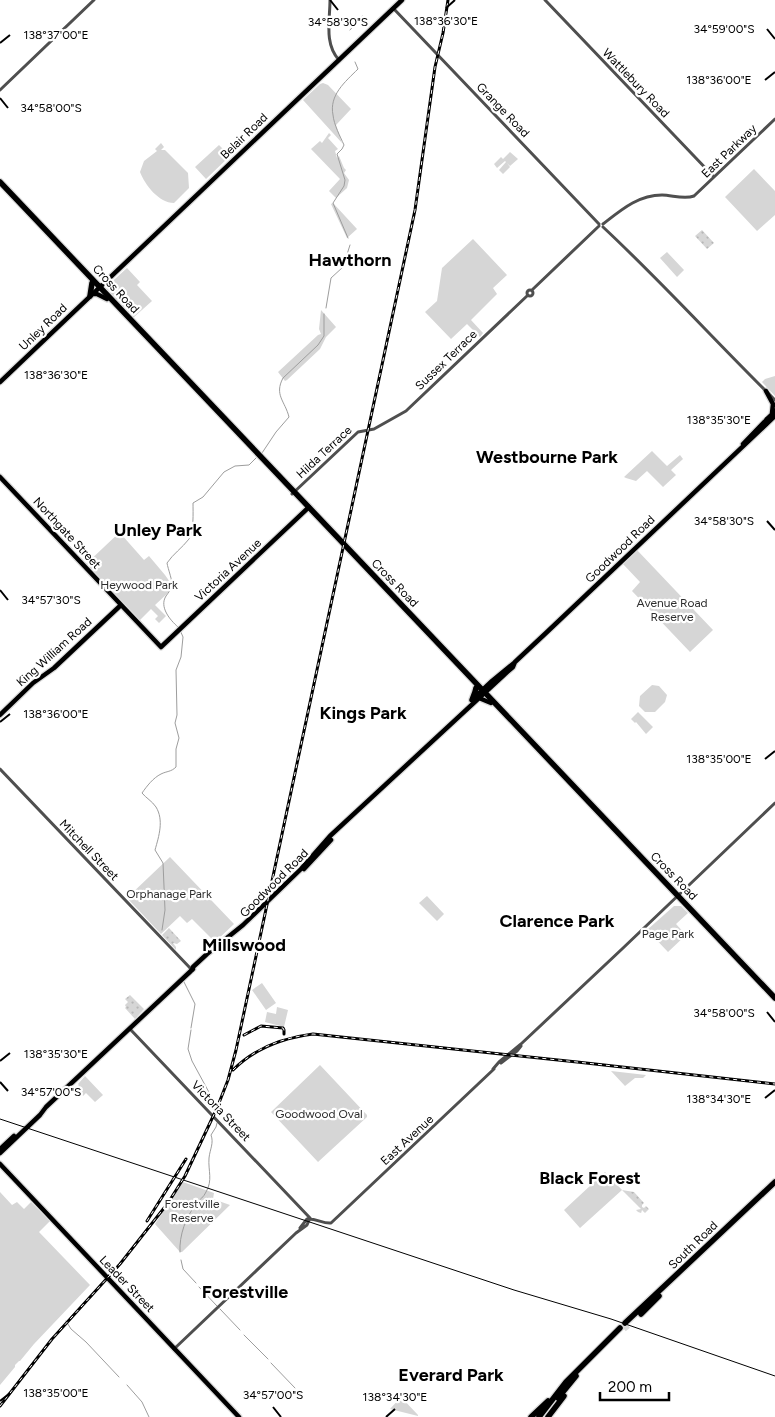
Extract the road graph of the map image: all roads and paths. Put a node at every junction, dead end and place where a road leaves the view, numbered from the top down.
1 (94, 0) edge
2 (330, 0) edge
3 (401, 0) edge
4 (545, 0) edge
5 (394, 8) junction
6 (339, 60) junction
7 (0, 90) edge
8 (775, 119) edge
9 (714, 177) junction
10 (3, 186) edge
11 (601, 225) junction
12 (91, 280) junction
13 (107, 280) junction
14 (99, 288) junction
15 (91, 295) junction
16 (107, 299) junction
17 (0, 382) edge
18 (766, 391) junction
19 (774, 398) edge
20 (774, 414) edge
21 (371, 430) joint
22 (258, 456) junction
23 (0, 477) edge
24 (293, 493) junction
25 (307, 508) junction
26 (121, 605) junction
27 (161, 647) joint
28 (482, 690) junction
29 (472, 700) joint
30 (467, 708) junction
31 (0, 715) edge
32 (0, 769) edge
33 (775, 803) edge
34 (677, 897) junction
35 (192, 968) junction
36 (750, 973) junction
37 (775, 998) edge
38 (775, 1002) edge
39 (130, 1029) junction
40 (46, 1108) junction
41 (0, 1149) edge
42 (0, 1153) edge
43 (0, 1164) edge
44 (775, 1182) edge
45 (775, 1186) edge
46 (309, 1218) junction
47 (718, 1235) junction
48 (709, 1237) dead end
49 (625, 1326) junction
50 (174, 1349) junction
51 (582, 1370) junction
52 (565, 1383) junction
53 (239, 1417) edge
54 (532, 1417) edge
55 (539, 1417) edge
56 (543, 1417) edge
57 (548, 1417) edge

1 - 7 street
2 - 6 street
3 - 5 main road, Belair Road
4 - 9 street, Wattlebury Road
5 - 6 main road, Belair Road
5 - 11 street, Grange Road
6 - 13 main road, Belair Road
8 - 9 street, East Parkway
9 - 11 street, East Parkway
10 - 12 highway, Cross Road
11 - 18 street, Grange Road
11 - 21 street, Sussex Terrace
12 - 13 main road
12 - 14 highway, Cross Road
12 - 15 highway
13 - 14 main road, Belair Road
14 - 15 main road, Unley Road
14 - 16 highway, Cross Road
14 - 22 highway, Cross Road
15 - 16 main road
15 - 17 main road, Unley Road
16 - 22 highway, Cross Road
18 - 19 street, Grange Road
18 - 20 main road
20 - 28 main road, Goodwood Road
21 - 24 street, Hilda Terrace
22 - 24 highway, Cross Road
23 - 26 main road, Northgate Street
24 - 25 highway, Cross Road
25 - 27 main road, Victoria Avenue
25 - 28 highway, Cross Road
26 - 27 main road, Northgate Street
26 - 31 main road, King William Road
28 - 29 highway
28 - 30 main road, Goodwood Road
28 - 34 highway, Cross Road
29 - 30 main road, Goodwood Road
30 - 35 main road, Goodwood Road
32 - 35 street, Mitchell Street
33 - 34 street, East Avenue
34 - 36 highway, Cross Road
34 - 46 street, East Avenue
35 - 39 main road, Goodwood Road
36 - 37 highway, Cross Road
36 - 38 highway, Cross Road
39 - 40 main road, Goodwood Road
39 - 46 street, Victoria Street
40 - 41 main road, Goodwood Road
40 - 42 main road, Goodwood Road
43 - 50 main road, Leader Street
44 - 47 highway, South Road
45 - 49 highway, South Road
46 - 50 street
47 - 48 highway
47 - 49 highway, South Road
49 - 51 highway, South Road
49 - 52 highway, South Road
50 - 53 main road, Leader Street
51 - 56 highway, South Road
51 - 57 highway
52 - 54 highway
52 - 55 highway, South Road

